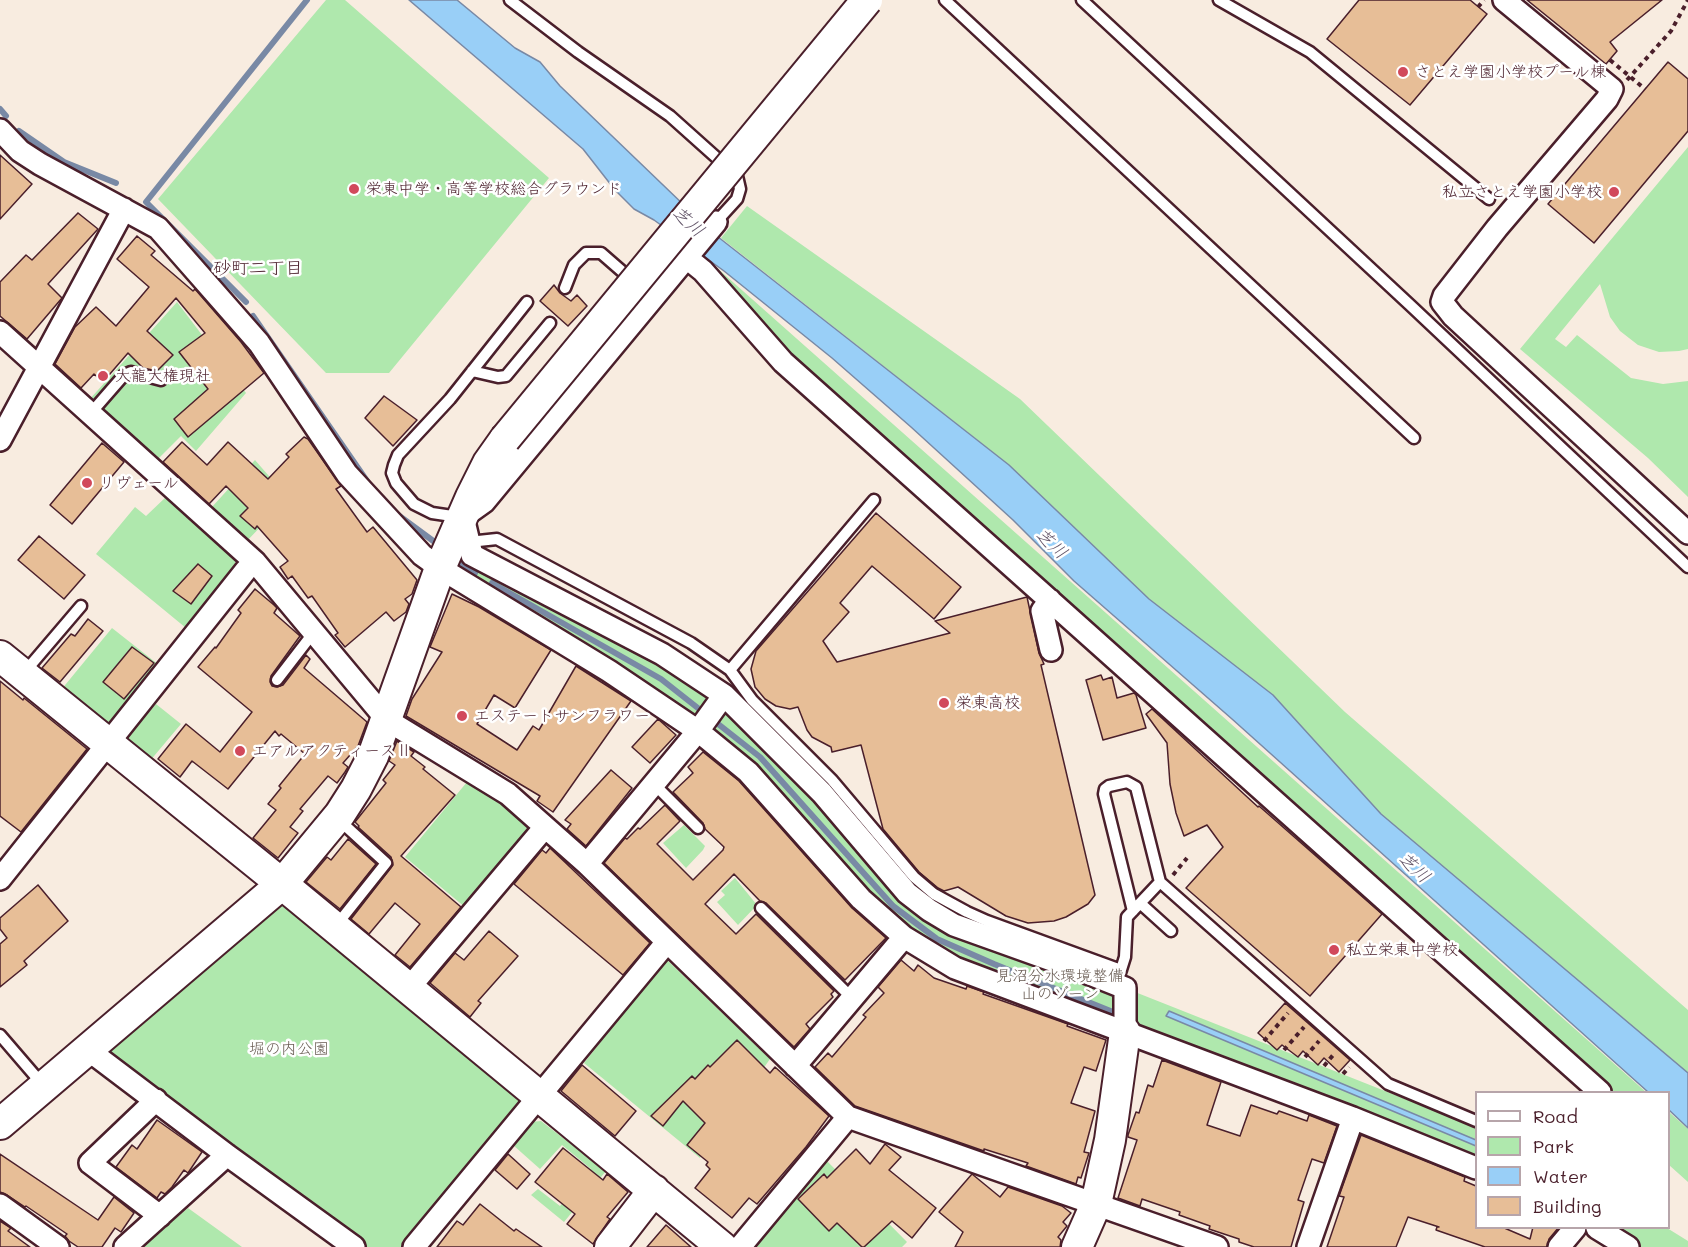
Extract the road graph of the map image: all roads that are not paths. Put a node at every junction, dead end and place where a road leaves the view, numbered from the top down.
1 (510, 0) edge
2 (867, 0) edge
3 (945, 0) edge
4 (1082, 0) edge
5 (1219, 0) edge
6 (1504, 0) edge
7 (0, 130) edge
8 (1489, 199) dead end
9 (124, 209) junction
10 (716, 222) joint
11 (688, 256) junction
12 (565, 288) dead end
13 (652, 299) junction
14 (528, 302) dead end
15 (550, 323) dead end
16 (0, 332) edge
17 (39, 368) junction
18 (472, 370) junction
19 (161, 380) dead end
20 (90, 414) junction
21 (1414, 438) dead end
22 (0, 440) edge
23 (874, 500) dead end
24 (1688, 533) edge
25 (453, 546) junction
26 (255, 562) junction
27 (1688, 567) edge
28 (1050, 600) junction
29 (81, 606) dead end
30 (314, 632) junction
31 (1051, 650) dead end
32 (11, 665) edge
33 (277, 680) dead end
34 (730, 681) junction
35 (387, 720) junction
36 (702, 726) junction
37 (109, 744) junction
38 (654, 784) junction
39 (336, 818) junction
40 (545, 827) junction
41 (698, 828) dead end
42 (587, 864) junction
43 (0, 879) edge
44 (1162, 883) junction
45 (282, 884) junction
46 (1136, 907) junction
47 (761, 908) dead end
48 (334, 927) junction
49 (1171, 931) dead end
50 (904, 937) junction
51 (667, 942) junction
52 (1118, 977) junction
53 (409, 988) junction
54 (852, 998) junction
55 (1125, 1032) junction
56 (0, 1035) edge
57 (87, 1049) junction
58 (795, 1066) junction
59 (44, 1086) junction
60 (1599, 1091) edge
61 (540, 1096) junction
62 (156, 1100) junction
63 (848, 1117) junction
64 (1353, 1119) junction
65 (1475, 1121) edge
66 (0, 1124) edge
67 (227, 1155) junction
68 (1475, 1168) edge
69 (654, 1190) junction
70 (1096, 1204) junction
71 (0, 1205) edge
72 (160, 1216) junction
73 (1573, 1229) edge
74 (1600, 1229) edge
75 (58, 1247) edge
76 (125, 1247) edge
77 (354, 1247) edge
78 (414, 1247) edge
79 (610, 1247) edge
80 (722, 1247) edge
81 (740, 1247) edge
82 (1077, 1247) edge
83 (1217, 1247) edge
84 (1308, 1247) edge
85 (1558, 1247) edge
86 (1628, 1247) edge

1 - 10 lane
2 - 25 street, bridge
3 - 21 lane
4 - 27 lane
5 - 8 lane
6 - 24 street
7 - 9 street
9 - 17 street
9 - 25 street
10 - 11 street
11 - 13 street
11 - 28 street
12 - 13 lane
13 - 25 street
14 - 18 lane
15 - 18 lane
16 - 17 street
17 - 20 street
17 - 22 street
18 - 25 lane
19 - 20 lane
20 - 26 street
23 - 34 lane
25 - 34 street
25 - 35 street
25 - 36 street
26 - 30 street
26 - 37 street
28 - 31 street
28 - 60 street
29 - 32 lane
30 - 33 lane
30 - 35 street
32 - 37 street
34 - 36 street
34 - 52 street
35 - 39 street
35 - 40 street
36 - 38 street
36 - 50 street
37 - 43 street
37 - 45 street
38 - 41 lane
38 - 42 street
39 - 45 street
39 - 48 lane
40 - 42 street
40 - 53 street
42 - 51 street
44 - 46 lane
44 - 46 lane
44 - 65 lane
45 - 48 street
45 - 57 street
46 - 49 lane
46 - 52 lane
47 - 54 lane
48 - 53 street
50 - 54 street
50 - 55 street
51 - 58 street
51 - 61 street
52 - 55 street
53 - 61 street
54 - 58 street
55 - 64 street
55 - 70 street
56 - 59 lane
57 - 59 street
57 - 62 street
58 - 63 street
59 - 66 street
61 - 69 street
61 - 78 street
62 - 67 street
62 - 72 street
63 - 70 street
63 - 81 street
64 - 68 street
64 - 84 street
67 - 72 street
67 - 77 street
69 - 79 street
69 - 80 street
70 - 82 street
70 - 83 street
71 - 75 street
72 - 76 street
73 - 85 street
74 - 86 street

